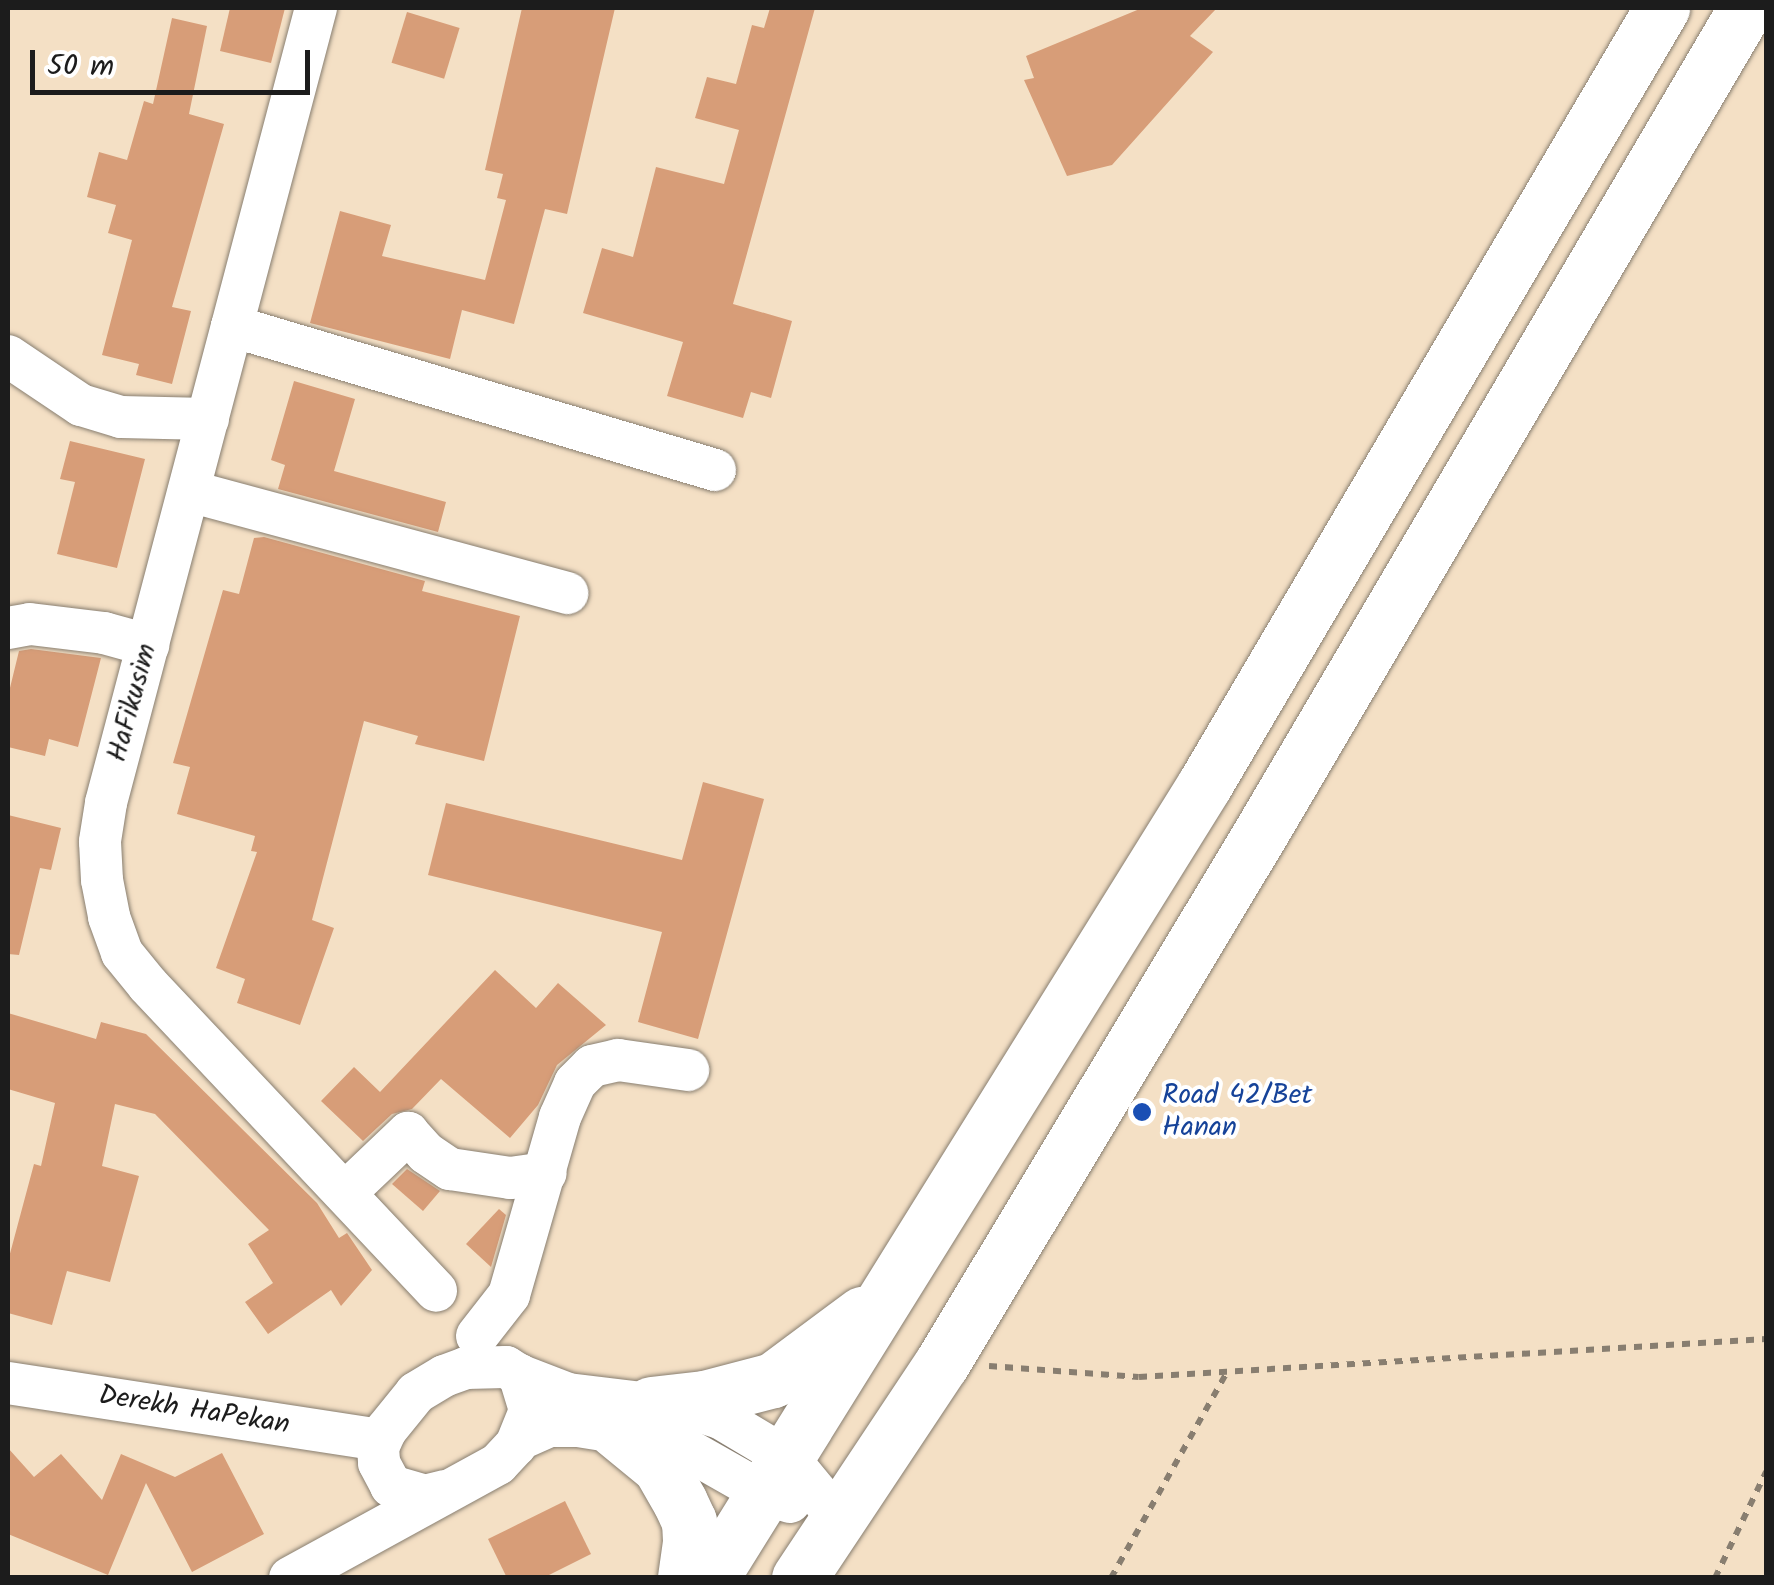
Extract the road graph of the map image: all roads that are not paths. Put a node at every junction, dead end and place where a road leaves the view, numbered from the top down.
1 (316, 8) edge
2 (1662, 8) edge
3 (1746, 8) edge
4 (232, 326) junction
5 (8, 356) edge
6 (208, 420) junction
7 (715, 470) dead end
8 (189, 492) junction
9 (566, 592) dead end
10 (8, 628) edge
11 (148, 644) junction
12 (688, 1070) dead end
13 (546, 1173) junction
14 (346, 1192) junction
15 (897, 1282) junction
16 (436, 1291) junction
17 (477, 1336) junction
18 (513, 1371) junction
19 (436, 1380) junction
20 (8, 1383) edge
21 (633, 1417) junction
22 (520, 1439) junction
23 (380, 1452) junction
24 (778, 1477) junction
25 (445, 1491) junction
26 (836, 1516) junction
27 (336, 1554) junction
28 (290, 1578) edge
29 (685, 1578) edge
30 (712, 1578) edge
31 (798, 1578) edge

1 - 4 street, HaFikusim
2 - 15 highway
3 - 26 highway
4 - 6 street, HaFikusim
4 - 7 street
5 - 6 street
6 - 8 street, HaFikusim
8 - 9 street
8 - 11 street, HaFikusim
10 - 11 street
11 - 14 street, HaFikusim
12 - 13 street
13 - 14 street
13 - 17 street
14 - 16 street, HaFikusim
15 - 21 highway
15 - 24 highway
16 - 17 street, HaFikusim
16 - 19 street, HaFikusim
17 - 18 street, HaFikusim
18 - 19 street
18 - 21 street
18 - 22 street
19 - 23 street
20 - 23 street, Derekh HaPekan
21 - 22 street
21 - 24 street
21 - 29 highway
22 - 25 street
23 - 25 street
23 - 27 street
24 - 26 street
24 - 30 highway
25 - 27 street
26 - 31 highway
27 - 28 street

